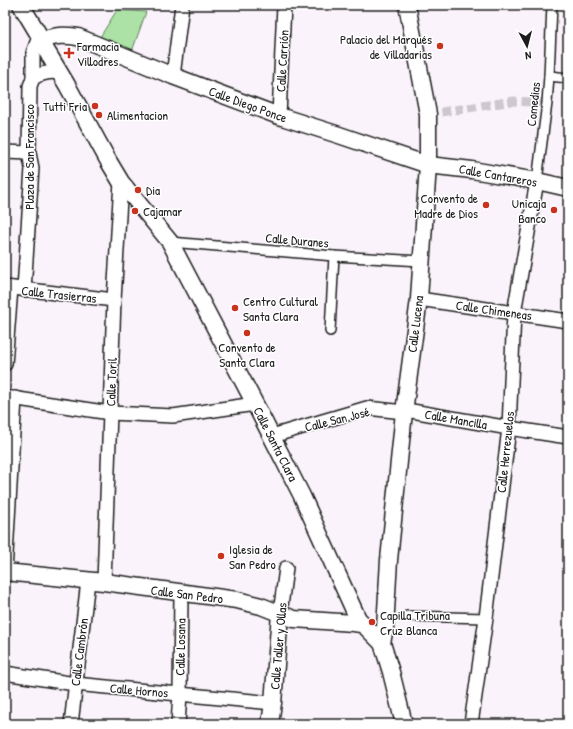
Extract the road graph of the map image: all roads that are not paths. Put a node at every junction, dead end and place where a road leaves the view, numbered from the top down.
1 (182, 5) edge
2 (284, 5) edge
3 (407, 5) edge
4 (552, 5) edge
5 (24, 10) edge
6 (72, 36) junction
7 (42, 40) junction
8 (61, 73) junction
9 (173, 76) junction
10 (549, 76) junction
11 (33, 78) junction
12 (568, 78) edge
13 (279, 116) junction
14 (5, 152) edge
15 (29, 153) junction
16 (428, 165) junction
17 (537, 181) junction
18 (122, 182) junction
19 (568, 188) edge
20 (170, 242) junction
21 (334, 256) junction
22 (421, 261) junction
23 (14, 288) edge
24 (419, 299) junction
25 (114, 300) junction
26 (514, 313) junction
27 (568, 321) edge
28 (330, 331) dead end
29 (5, 364) edge
30 (10, 398) edge
31 (255, 404) junction
32 (404, 412) junction
33 (110, 413) junction
34 (509, 428) junction
35 (272, 436) junction
36 (568, 437) edge
37 (286, 568) dead end
38 (5, 572) edge
39 (96, 582) junction
40 (181, 593) junction
41 (280, 614) junction
42 (407, 616) dead end
43 (486, 618) junction
44 (386, 623) junction
45 (366, 627) junction
46 (382, 643) junction
47 (5, 673) edge
48 (75, 684) junction
49 (180, 694) junction
50 (273, 702) junction
51 (71, 724) edge
52 (178, 724) edge
53 (270, 724) edge
54 (404, 724) edge
55 (471, 724) edge

1 - 9 street
2 - 13 street, Calle Carrión
3 - 16 street, Calle Lucena
4 - 10 street, Comedias
5 - 6 street, Calle Diego Ponce
5 - 7 street
6 - 7 street, Calle Diego Ponce
6 - 9 street, Calle Diego Ponce
7 - 8 street
7 - 11 street, Plaza de San Francisco
8 - 11 street
8 - 18 street
9 - 13 street, Calle Diego Ponce
10 - 12 street
10 - 17 street, Comedias
11 - 15 street, Plaza de San Francisco
13 - 16 street, Calle Diego Ponce
14 - 15 street
15 - 23 street, Plaza de San Francisco
16 - 17 street, Calle Cantareros
16 - 22 street, Calle Lucena
17 - 19 street, Calle Cantareros
17 - 26 street, Calle Herrezuelos
18 - 20 street
18 - 25 street, Calle Toril
20 - 21 street, Calle Duranes
20 - 31 street, Calle Santa Clara
21 - 22 street, Calle Duranes
21 - 28 street
22 - 24 street, Calle Lucena
23 - 25 street, Calle Trasierras
23 - 29 street, Plaza de San Francisco
24 - 26 street, Calle Chimeneas
24 - 32 street, Calle Lucena
25 - 33 street, Calle Toril
26 - 27 street, Calle Chimeneas
26 - 34 street, Calle Herrezuelos
30 - 33 street
30 - 38 street
31 - 33 street
31 - 35 street, Calle Santa Clara
32 - 34 street, Calle Mancilla
32 - 35 street, Calle San José
32 - 44 street, Calle Lucena
33 - 39 street, Calle Toril
34 - 36 street, Calle Mancilla
34 - 43 street, Calle Herrezuelos
35 - 45 street, Calle Santa Clara
37 - 41 street, Calle Taller y Ollas
38 - 39 street, Calle San Pedro
39 - 40 street, Calle San Pedro
39 - 48 street, Calle Cambrón
40 - 41 street, Calle San Pedro
40 - 49 street, Calle Losana
41 - 45 street, Calle San Pedro
41 - 50 street, Calle Taller y Ollas
42 - 43 street
43 - 55 street, Calle Herrezuelos
44 - 45 street
44 - 46 street, Calle Lucena
45 - 46 street, Calle Santa Clara
46 - 54 street
47 - 48 street, Calle Hornos
48 - 49 street, Calle Hornos
48 - 51 street, Calle Cambrón
49 - 50 street, Calle Hornos
49 - 52 street, Calle Losana
50 - 53 street, Calle Taller y Ollas

